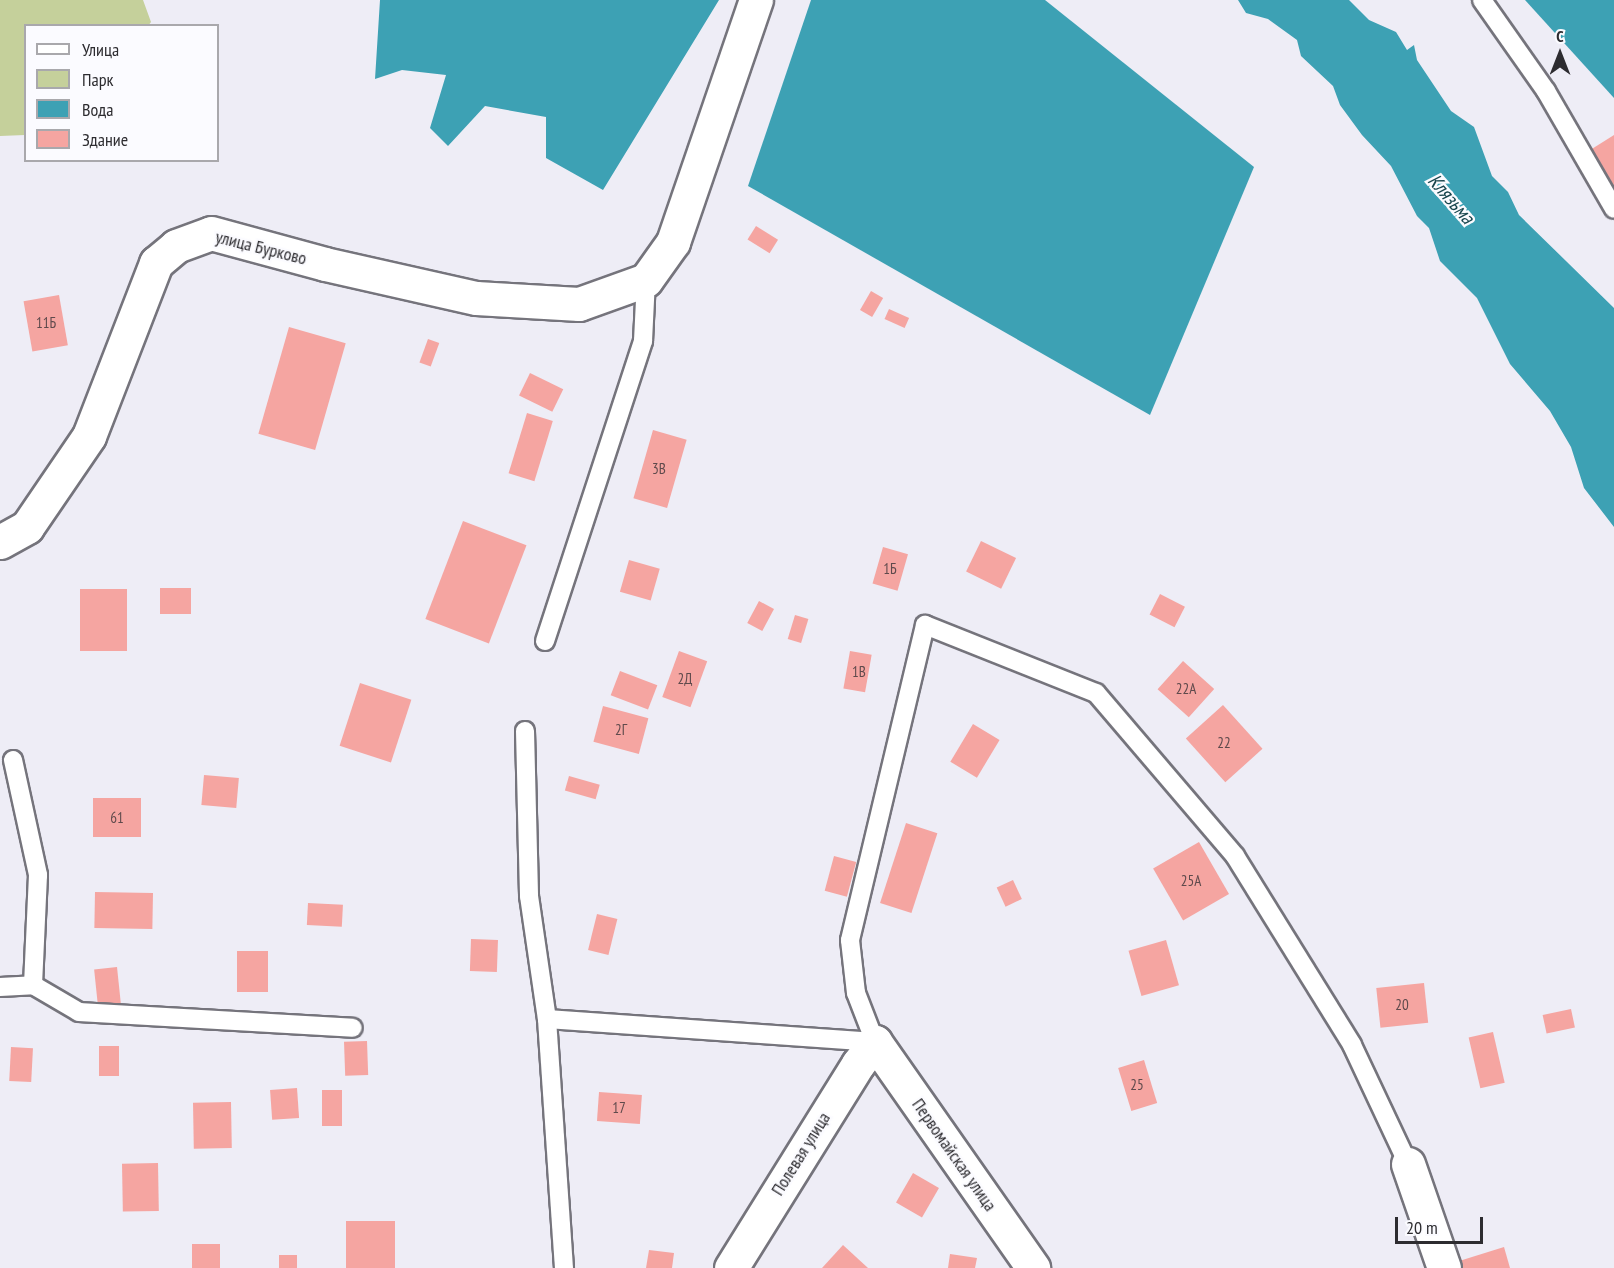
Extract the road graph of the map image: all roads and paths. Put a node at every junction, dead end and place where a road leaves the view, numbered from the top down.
1 (756, 0) edge
2 (1482, 0) edge
3 (1614, 209) edge
4 (646, 280) junction
5 (0, 542) edge
6 (545, 641) dead end
7 (525, 731) dead end
8 (13, 760) dead end
9 (33, 985) junction
10 (0, 987) edge
11 (547, 1019) junction
12 (353, 1028) dead end
13 (875, 1042) junction
14 (1408, 1164) joint
15 (564, 1268) edge
16 (731, 1268) edge
17 (1033, 1268) edge
18 (1444, 1268) edge

1 - 4 street
2 - 3 lane
4 - 5 street, улица Бурково
4 - 6 lane
7 - 11 lane
8 - 9 lane
9 - 10 lane
9 - 12 lane
11 - 13 lane
11 - 15 lane
13 - 14 lane
13 - 16 street, Полевая улица
13 - 17 street, Первомайская улица
14 - 18 street

